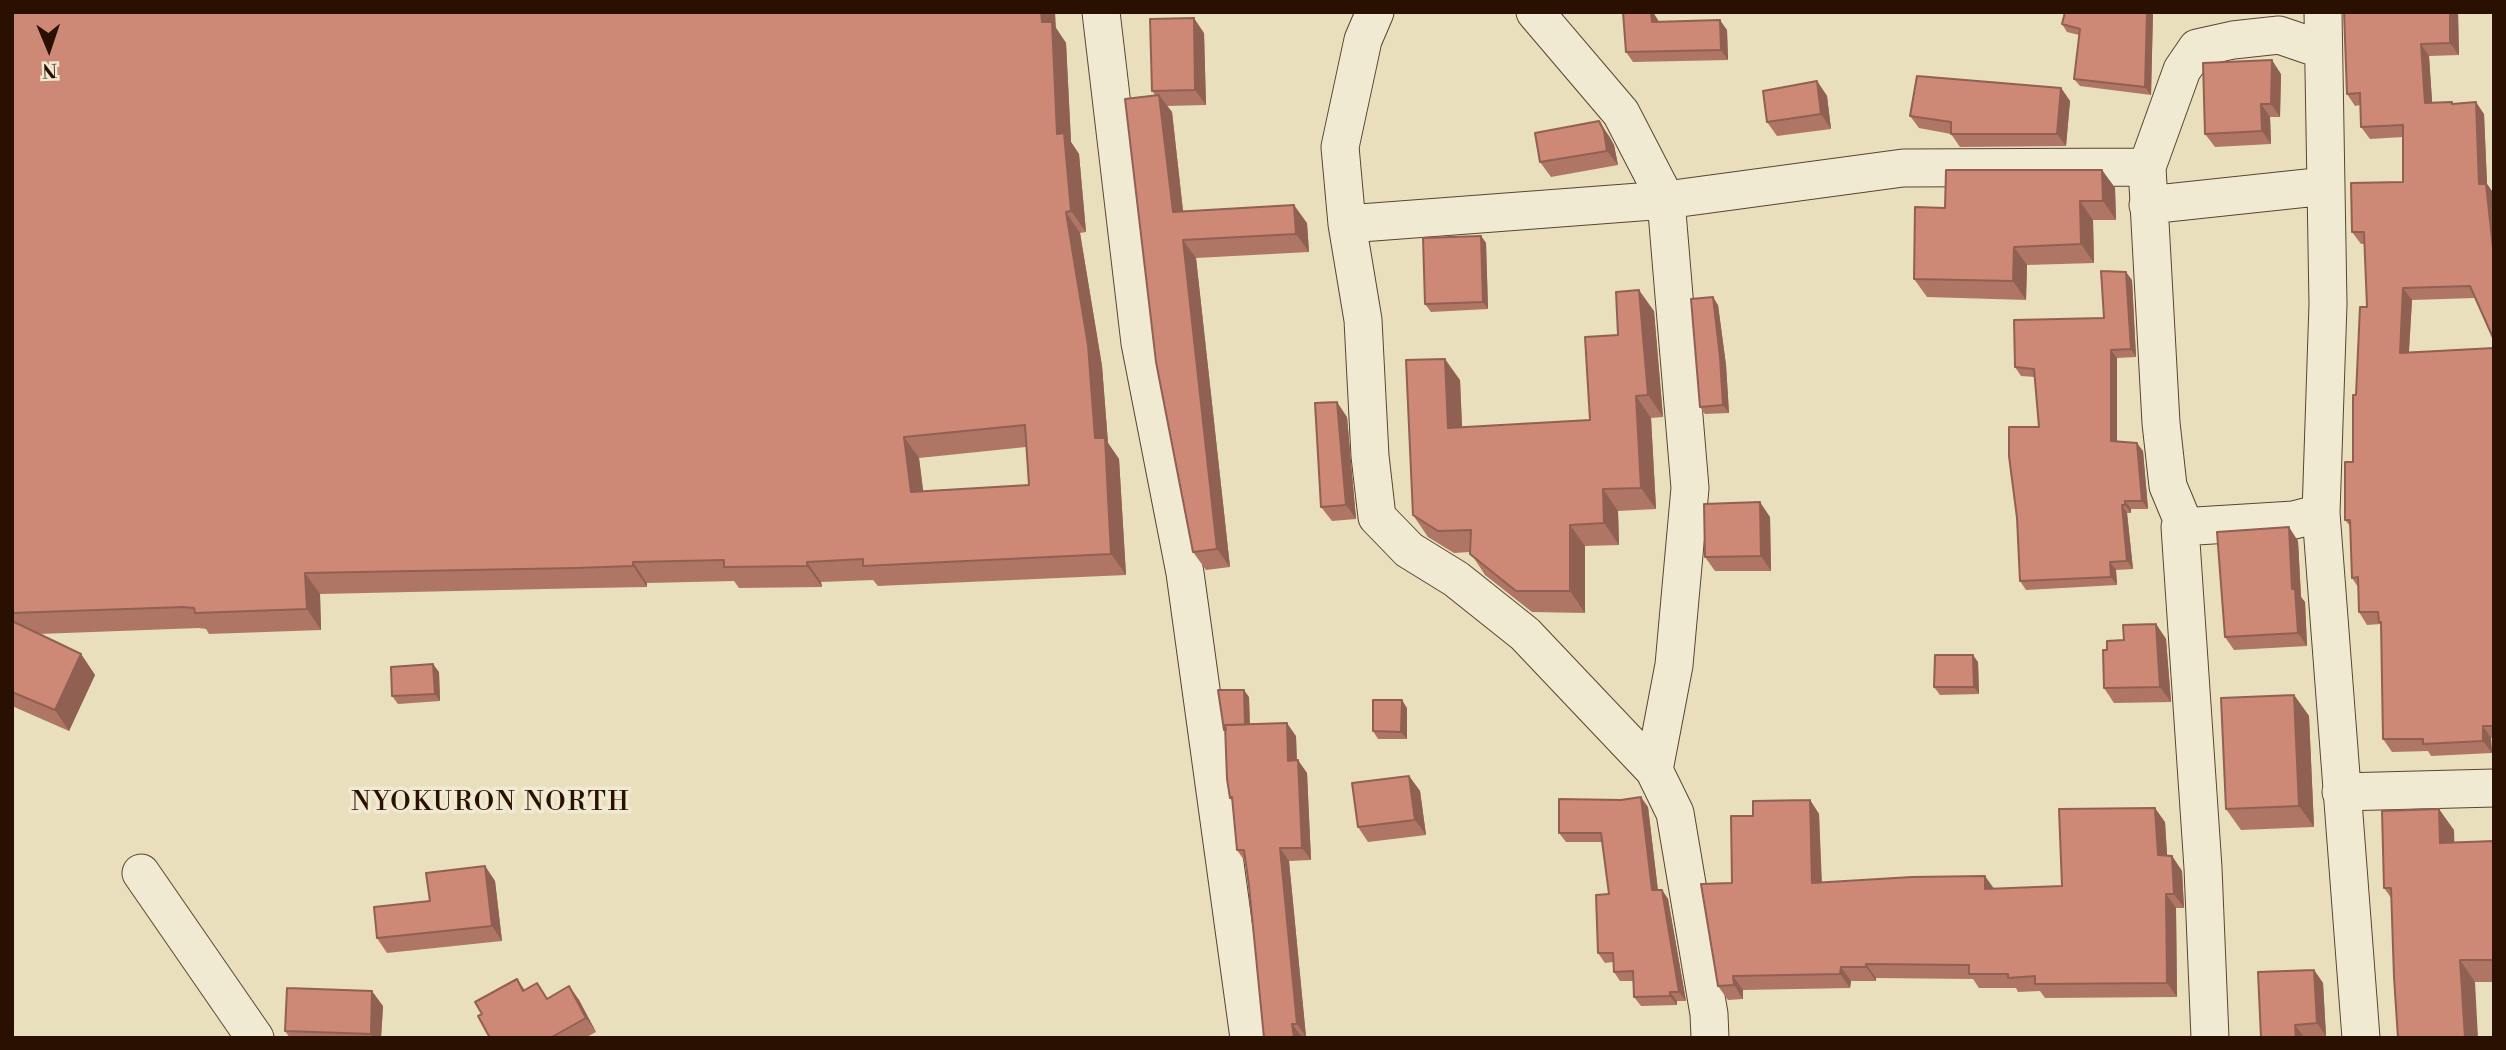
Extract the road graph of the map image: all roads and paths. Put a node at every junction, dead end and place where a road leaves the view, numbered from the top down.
1 (1101, 12) edge
2 (1375, 12) edge
3 (1535, 12) edge
4 (2323, 12) edge
5 (2323, 50) junction
6 (2147, 167) junction
7 (2326, 186) junction
8 (1666, 200) junction
9 (2148, 205) junction
10 (1347, 224) junction
11 (2321, 513) junction
12 (2180, 527) junction
13 (1654, 770) junction
14 (2494, 788) edge
15 (2341, 792) junction
16 (141, 873) dead end
17 (255, 1038) edge
18 (1249, 1038) edge
19 (1710, 1038) edge
20 (2210, 1038) edge
21 (2361, 1038) edge

1 - 18 street
2 - 10 street
3 - 8 street
4 - 5 street
5 - 6 street
5 - 7 street
6 - 8 street
6 - 9 street
7 - 9 street
7 - 11 street
8 - 10 street
8 - 13 street
9 - 12 street
10 - 13 street
11 - 12 street
11 - 15 street
12 - 20 street
13 - 19 street
14 - 15 street
15 - 21 street
16 - 17 street

